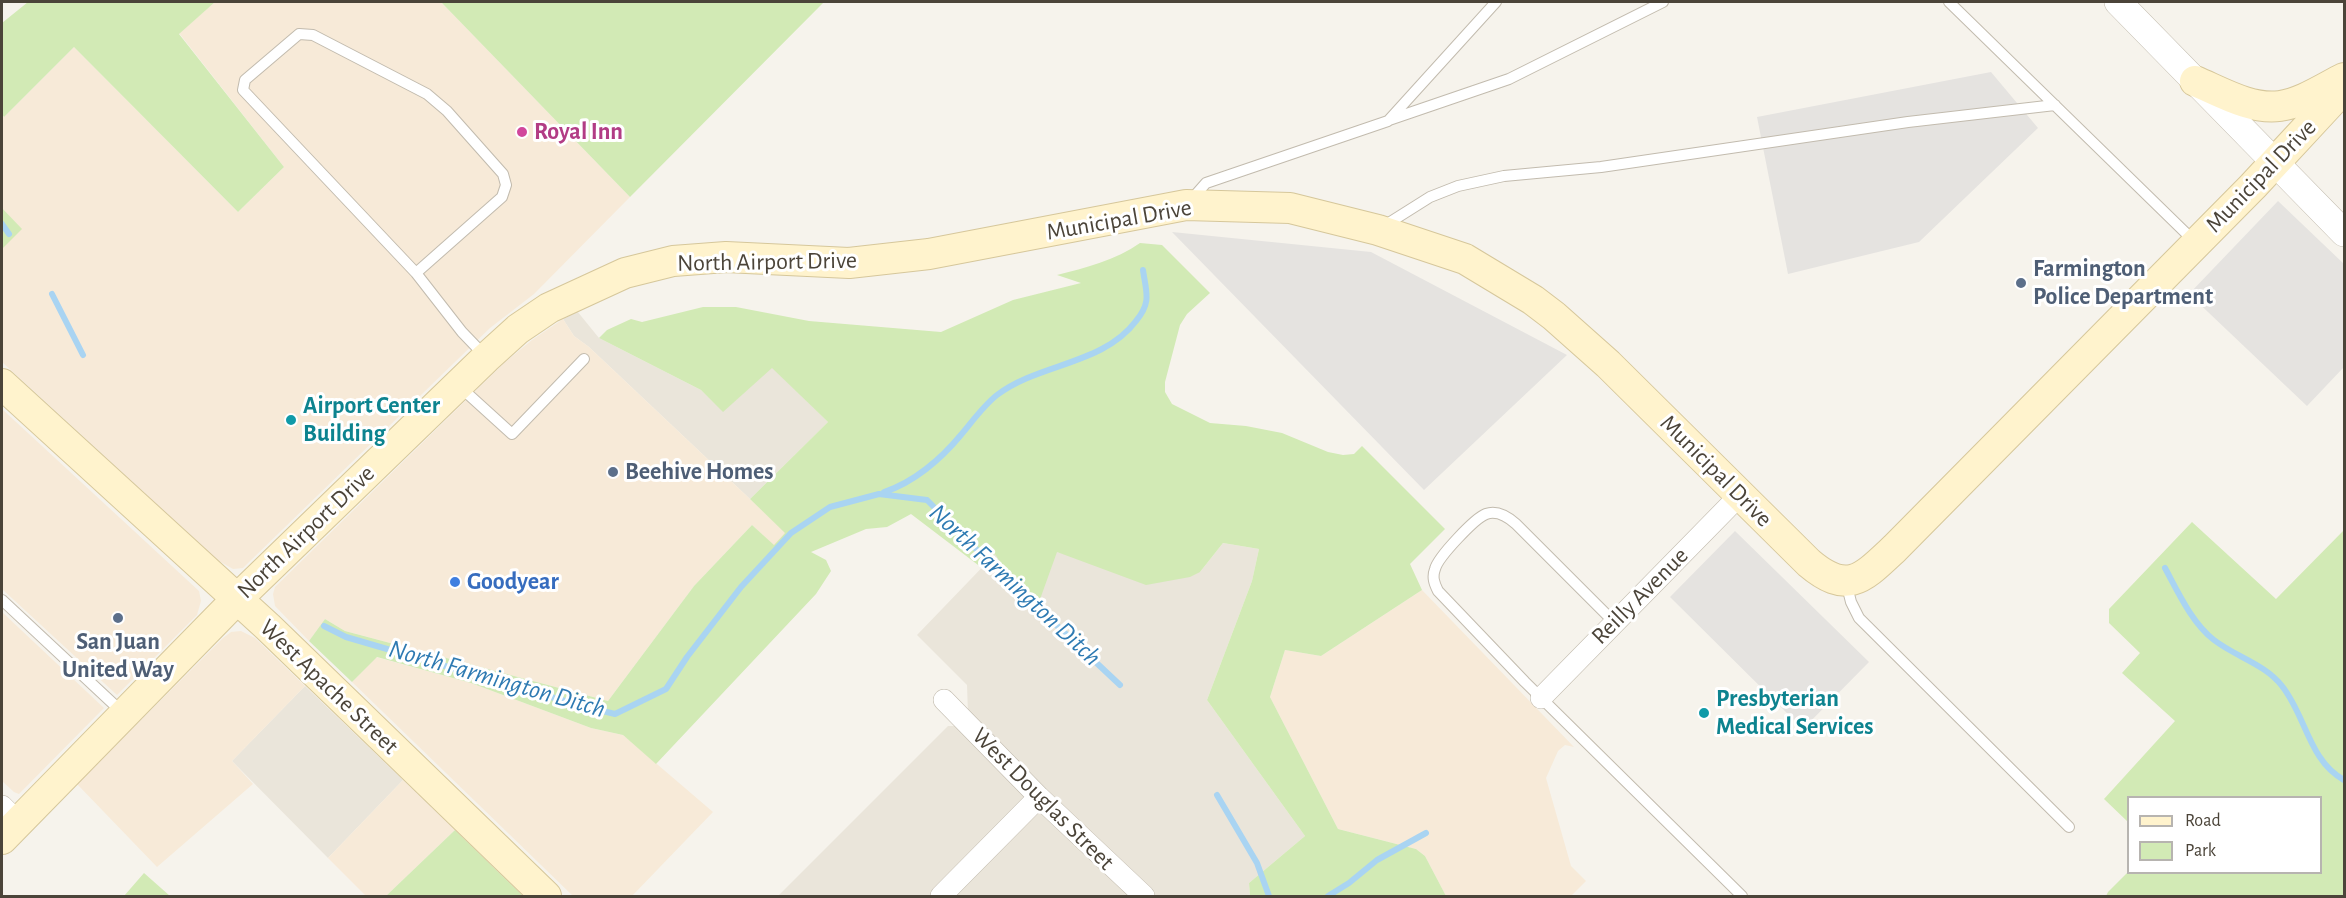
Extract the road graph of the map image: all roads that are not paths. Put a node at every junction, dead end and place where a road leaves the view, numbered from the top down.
1 (1496, 2) edge
2 (1663, 2) edge
3 (1949, 2) edge
4 (2118, 2) edge
5 (2344, 78) edge
6 (2195, 81) junction
7 (2344, 88) edge
8 (2055, 105) junction
9 (1388, 121) junction
10 (2275, 163) junction
11 (1186, 205) junction
12 (1378, 230) junction
13 (2344, 233) edge
14 (2197, 243) junction
15 (929, 254) joint
16 (416, 273) junction
17 (486, 358) junction
18 (584, 359) dead end
19 (2, 384) edge
20 (458, 385) junction
21 (1740, 495) junction
22 (1846, 582) junction
23 (237, 599) junction
24 (2, 600) edge
25 (1614, 622) junction
26 (1541, 698) junction
27 (944, 700) dead end
28 (124, 714) junction
29 (1039, 796) junction
30 (7, 823) edge
31 (2069, 827) dead end
32 (546, 897) edge
33 (940, 897) edge
34 (1144, 897) edge
35 (1742, 897) edge

1 - 9 lane
2 - 9 lane
3 - 8 lane
4 - 6 street
5 - 6 main road
6 - 10 street
7 - 10 main road, Municipal Drive
8 - 12 lane
8 - 14 lane
9 - 11 lane
10 - 13 street
10 - 14 main road, Municipal Drive
11 - 12 main road, Municipal Drive
11 - 15 main road, Municipal Drive
12 - 21 main road, Municipal Drive
14 - 22 main road, Municipal Drive
15 - 17 main road, North Airport Drive
16 - 16 lane
16 - 17 lane
17 - 20 main road, North Airport Drive
18 - 20 lane
19 - 23 main road, West Apache Street
20 - 23 main road, North Airport Drive
21 - 22 main road, Municipal Drive
21 - 25 street, Reilly Avenue
22 - 31 lane
23 - 28 main road, North Airport Drive
23 - 32 main road, West Apache Street
24 - 28 lane
25 - 26 street, Reilly Avenue
25 - 26 lane
26 - 35 lane
27 - 29 street, West Douglas Street
28 - 30 main road, North Airport Drive
29 - 33 street
29 - 34 street, West Douglas Street

